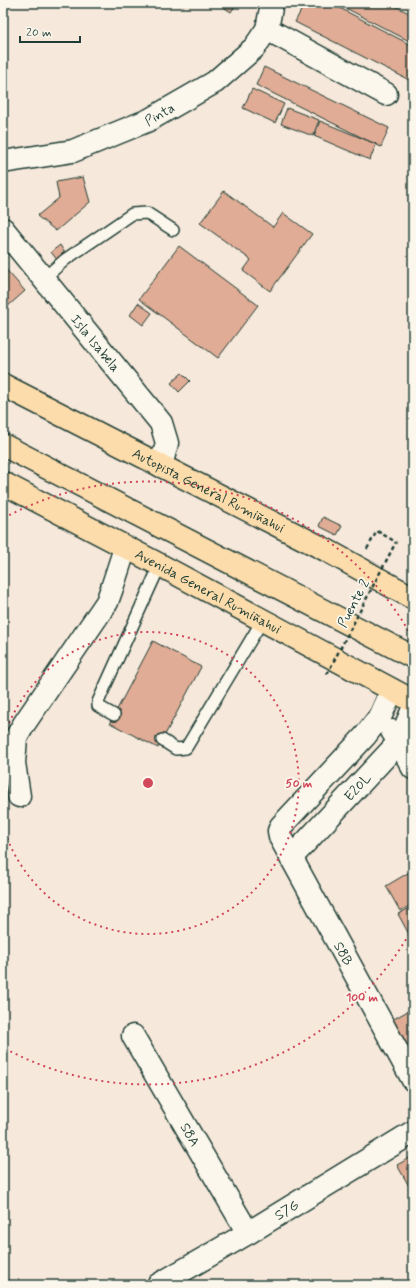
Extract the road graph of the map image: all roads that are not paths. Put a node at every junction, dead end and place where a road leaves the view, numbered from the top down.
1 (272, 3) edge
2 (267, 29) junction
3 (386, 94) dead end
4 (3, 162) edge
5 (3, 229) edge
6 (173, 230) dead end
7 (44, 278) junction
8 (3, 385) edge
9 (3, 445) edge
10 (161, 466) junction
11 (3, 483) edge
12 (125, 548) junction
13 (160, 565) junction
14 (413, 598) edge
15 (262, 621) junction
16 (413, 657) edge
17 (392, 690) junction
18 (413, 701) edge
19 (413, 709) edge
20 (114, 715) dead end
21 (381, 715) junction
22 (162, 740) dead end
23 (399, 742) junction
24 (413, 768) edge
25 (19, 796) dead end
26 (281, 826) joint
27 (291, 858) junction
28 (133, 1036) dead end
29 (413, 1080) edge
30 (413, 1132) edge
31 (248, 1233) junction
32 (158, 1285) edge

1 - 2 street, Pinta
2 - 3 street
2 - 4 street, Pinta
5 - 7 street, Isla Isabela
6 - 7 lane
7 - 10 street, Isla Isabela
8 - 10 main road, Autopista General Rumiñahui
9 - 16 main road
10 - 14 main road, Autopista General Rumiñahui
11 - 12 main road, Avenida General Rumiñahui
12 - 13 main road, Avenida General Rumiñahui
12 - 25 street
13 - 15 main road, Avenida General Rumiñahui
13 - 20 lane
15 - 17 main road, Avenida General Rumiñahui
15 - 22 lane
17 - 18 main road, Avenida General Rumiñahui
17 - 21 street, E20L
19 - 23 street, E20L
21 - 23 street
21 - 26 street, E20L
23 - 24 street
23 - 27 street, E20L
26 - 27 street, S8B
27 - 29 street, S8B
28 - 31 street, S8A
30 - 31 street, S7G
31 - 32 street, S7G

